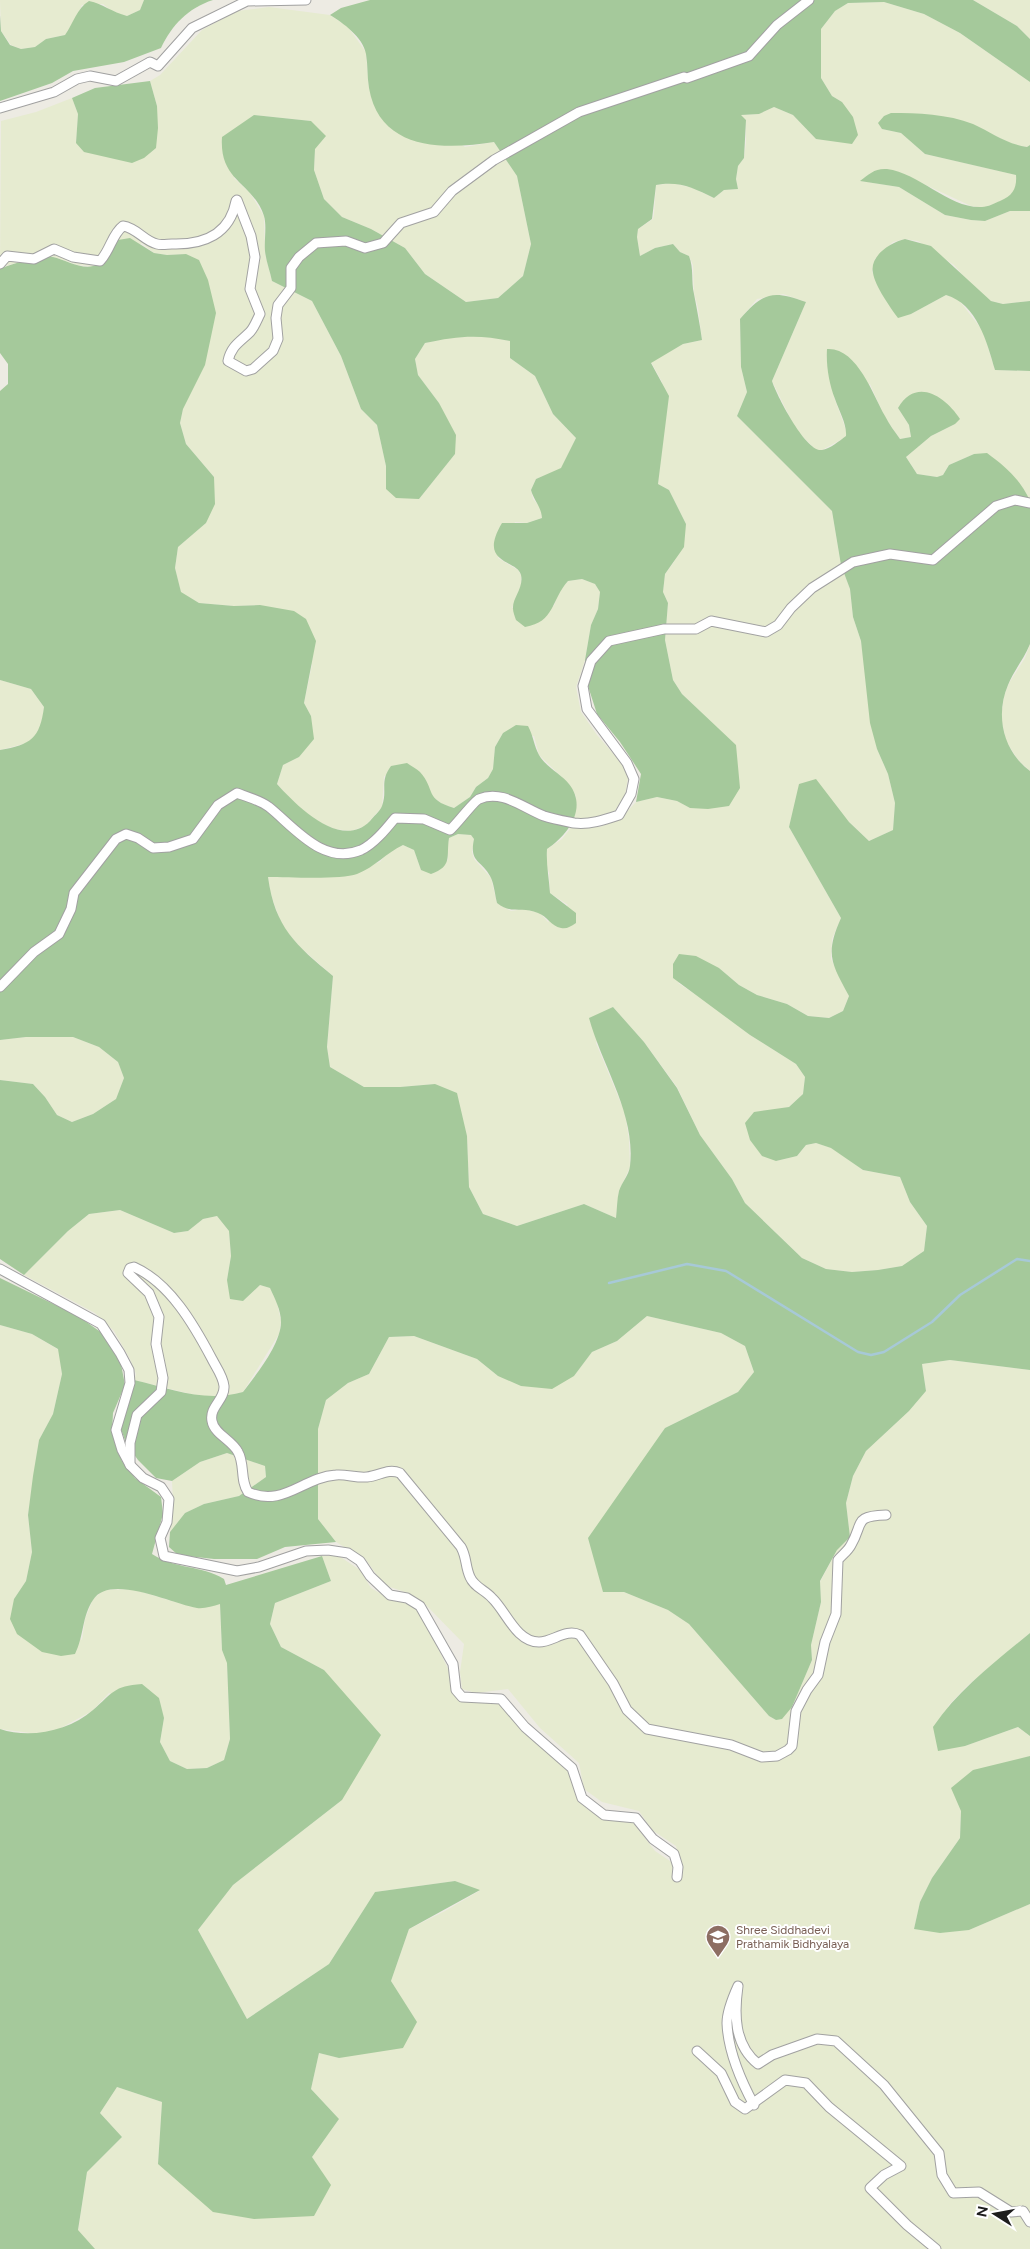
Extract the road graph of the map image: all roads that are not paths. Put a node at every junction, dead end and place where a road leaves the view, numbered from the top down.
1 (306, 0) edge
2 (809, 0) edge
3 (0, 108) edge
4 (0, 264) edge
5 (1030, 502) edge
6 (0, 987) edge
7 (0, 1269) edge
8 (130, 1465) junction
9 (886, 1515) dead end
10 (677, 1877) dead end
11 (697, 2051) dead end
12 (754, 2105) junction
13 (1030, 2222) edge
14 (936, 2249) edge

1 - 3 street
2 - 4 street
5 - 6 street
7 - 8 street
8 - 9 street
8 - 10 street
11 - 12 street
12 - 13 street
12 - 14 street

